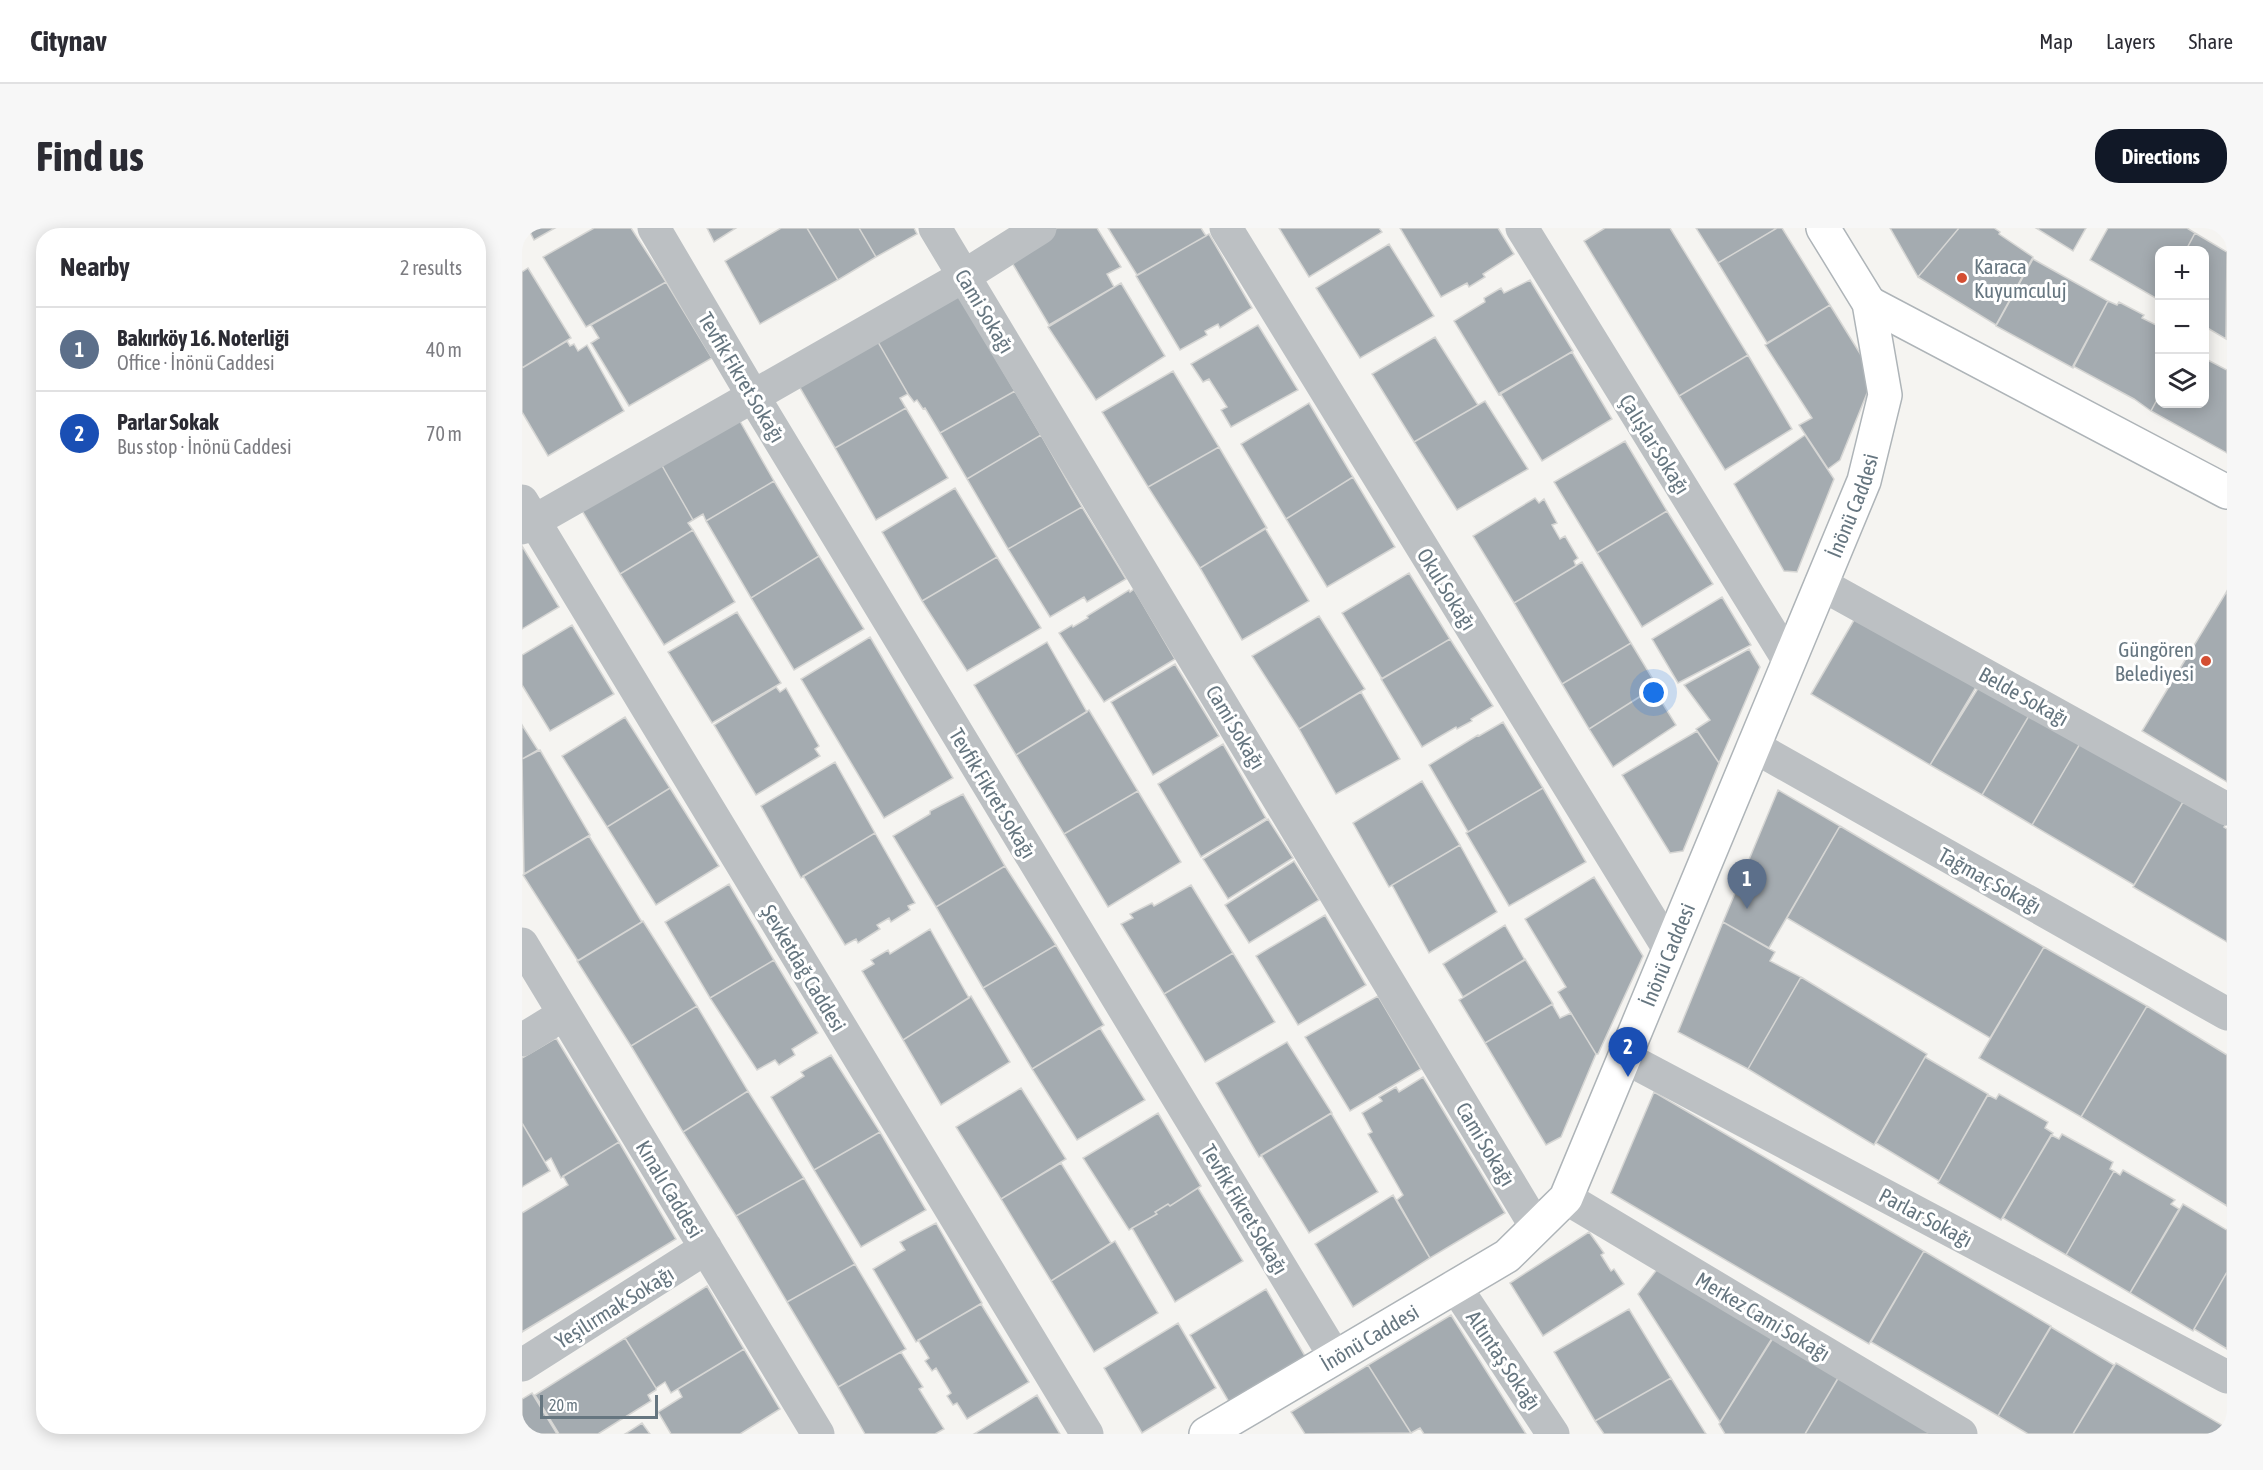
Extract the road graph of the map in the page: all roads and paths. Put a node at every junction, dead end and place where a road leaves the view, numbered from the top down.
1 (654, 228) edge
2 (935, 228) edge
3 (1040, 228) edge
4 (1226, 228) edge
5 (1522, 228) edge
6 (1823, 228) edge
7 (963, 276) junction
8 (1869, 303) junction
9 (753, 396) junction
10 (2227, 492) edge
11 (526, 517) edge
12 (1821, 584) junction
13 (1789, 661) junction
14 (1754, 746) junction
15 (2227, 809) edge
16 (522, 944) edge
17 (1669, 949) junction
18 (564, 1014) junction
19 (2227, 1014) edge
20 (522, 1040) edge
21 (1624, 1057) junction
22 (1566, 1198) junction
23 (1536, 1227) junction
24 (705, 1248) junction
25 (1455, 1286) junction
26 (1335, 1357) junction
27 (522, 1365) edge
28 (2227, 1377) edge
29 (1239, 1426) edge
30 (816, 1434) edge
31 (1087, 1434) edge
32 (1206, 1434) edge
33 (1552, 1434) edge
34 (1961, 1434) edge

1 - 9 street, Tevfik Fikret Sokağı
2 - 7 street, Cami Sokağı
3 - 7 street
4 - 17 street, Okul Sokağı
5 - 13 street, Çalışlar Sokağı
6 - 8 street, İnönü Caddesi
7 - 9 street
7 - 23 street, Cami Sokağı
8 - 10 street
8 - 12 street, İnönü Caddesi
9 - 11 street
9 - 26 street, Tevfik Fikret Sokağı
11 - 31 street, Şevketdağ Caddesi
12 - 13 street, İnönü Caddesi
12 - 15 street, Belde Sokağı
13 - 14 street, İnönü Caddesi
14 - 17 street, İnönü Caddesi
14 - 19 street, Tağmaç Sokağı
16 - 18 street, Kınalı Caddesi
17 - 21 street, İnönü Caddesi
18 - 20 street
18 - 24 street, Kınalı Caddesi
21 - 22 street, İnönü Caddesi
21 - 28 street, Parlar Sokağı
22 - 23 street, İnönü Caddesi
22 - 34 street, Merkez Cami Sokağı
23 - 25 street, İnönü Caddesi
24 - 27 street, Yeşilırmak Sokağı
24 - 30 street, Kınalı Caddesi
25 - 26 street, İnönü Caddesi
25 - 33 street, Altıntaş Sokağı
26 - 29 street, İnönü Caddesi
29 - 32 street, İnönü Caddesi

